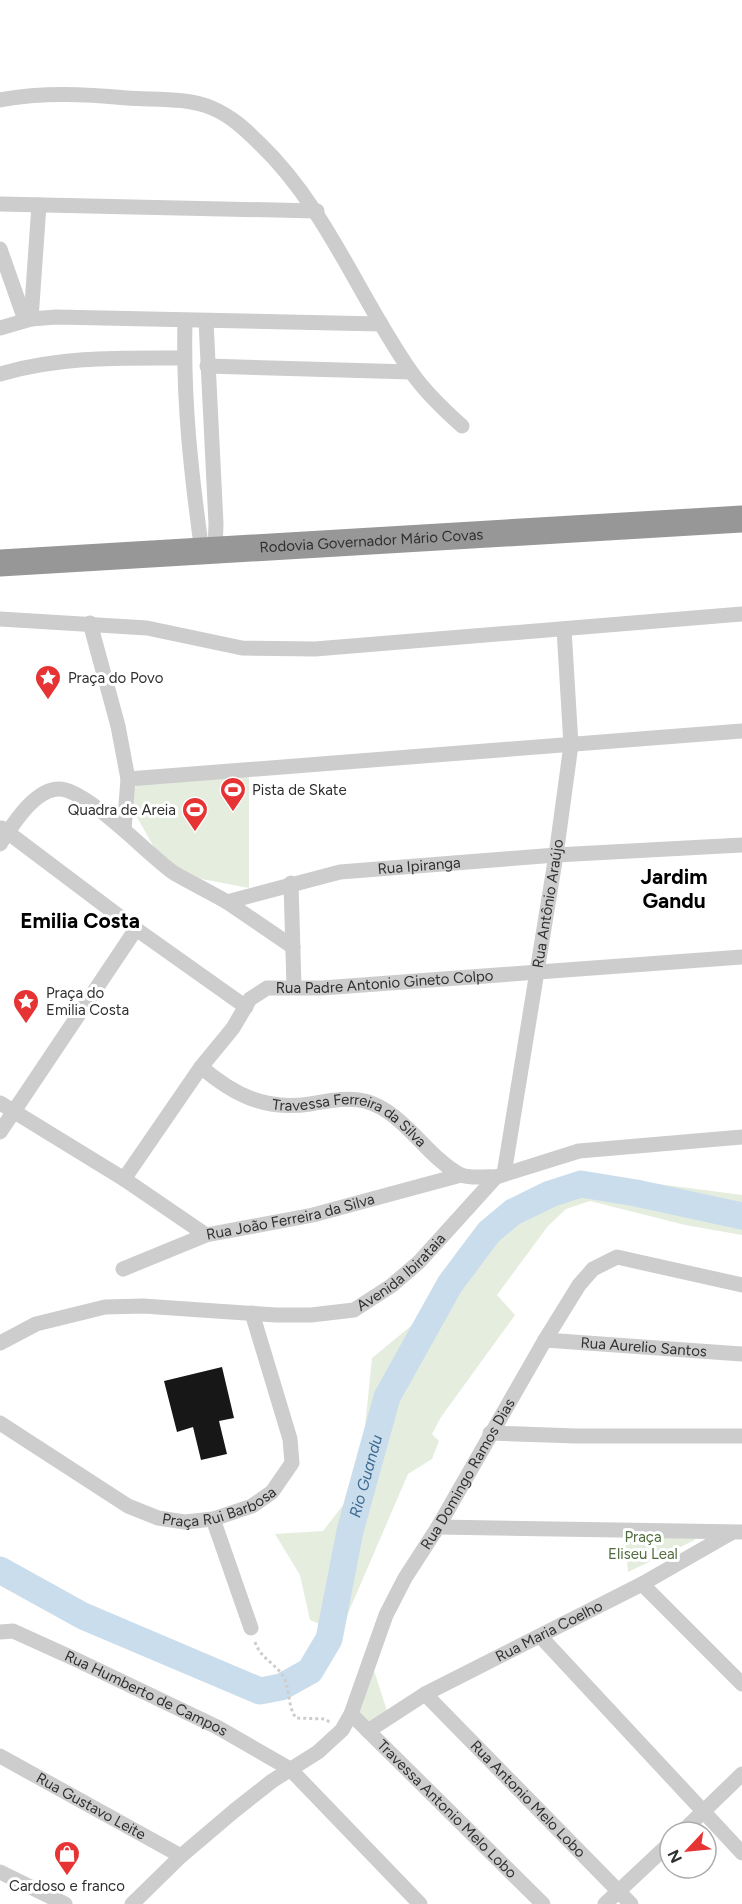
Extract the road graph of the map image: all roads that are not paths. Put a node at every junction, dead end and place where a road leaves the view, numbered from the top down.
1 (0, 100) edge
2 (0, 204) edge
3 (39, 205) junction
4 (317, 211) junction
5 (0, 249) edge
6 (28, 319) junction
7 (185, 321) junction
8 (206, 321) junction
9 (381, 324) junction
10 (0, 328) edge
11 (184, 358) junction
12 (411, 372) junction
13 (0, 374) edge
14 (208, 374) junction
15 (183, 381) junction
16 (462, 426) dead end
17 (742, 519) edge
18 (208, 552) junction
19 (0, 563) edge
20 (742, 614) edge
21 (0, 618) edge
22 (90, 622) junction
23 (564, 629) junction
24 (742, 731) edge
25 (571, 745) junction
26 (128, 778) junction
27 (124, 830) junction
28 (3, 834) edge
29 (742, 845) edge
30 (556, 855) junction
31 (291, 883) junction
32 (227, 902) junction
33 (136, 929) junction
34 (293, 947) junction
35 (742, 957) edge
36 (536, 972) junction
37 (294, 987) junction
38 (246, 1007) junction
39 (201, 1067) junction
40 (0, 1103) edge
41 (14, 1112) junction
42 (0, 1132) edge
43 (742, 1137) edge
44 (461, 1175) junction
45 (500, 1175) junction
46 (124, 1179) junction
47 (206, 1235) junction
48 (123, 1269) dead end
49 (742, 1285) edge
50 (252, 1313) junction
51 (545, 1340) junction
52 (0, 1343) edge
53 (742, 1354) edge
54 (0, 1423) edge
55 (490, 1433) junction
56 (742, 1436) edge
57 (213, 1519) junction
58 (438, 1527) junction
59 (736, 1533) edge
60 (642, 1584) junction
61 (251, 1628) road end
62 (0, 1632) edge
63 (540, 1636) junction
64 (742, 1684) edge
65 (425, 1694) junction
66 (351, 1714) junction
67 (368, 1731) junction
68 (0, 1756) edge
69 (290, 1769) junction
70 (742, 1774) edge
71 (704, 1813) junction
72 (696, 1820) edge
73 (742, 1853) edge
74 (658, 1854) edge
75 (181, 1856) junction
76 (0, 1872) edge
77 (618, 1889) junction
78 (66, 1904) edge
79 (132, 1904) edge
80 (420, 1904) edge
81 (543, 1904) edge
82 (605, 1904) edge
83 (632, 1904) edge

1 - 4 street
2 - 3 street
3 - 4 street
3 - 6 street
4 - 9 street
5 - 6 street
6 - 7 street
6 - 10 street
7 - 8 street
7 - 11 street
8 - 9 street
8 - 14 street
9 - 12 street
11 - 13 street
11 - 15 street
12 - 14 street
12 - 16 street
14 - 15 street
14 - 18 street
15 - 18 street
17 - 18 highway, Rodovia Governador Mário Covas
18 - 19 highway, Rodovia Governador Mário Covas
20 - 23 street
21 - 22 street
22 - 23 street
22 - 26 street
23 - 25 street, Rua Antônio Araújo
24 - 25 street
25 - 26 street
25 - 30 street, Rua Antônio Araújo
26 - 27 street
27 - 28 street
27 - 32 street
28 - 33 street
29 - 30 street, Rua Ipiranga
30 - 31 street, Rua Ipiranga
30 - 36 street, Rua Antônio Araújo
31 - 32 street, Rua Ipiranga
31 - 34 street
32 - 34 street
33 - 38 street
33 - 41 street
34 - 37 street
35 - 36 street, Rua Padre Antonio Gineto Colpo
36 - 37 street, Rua Padre Antonio Gineto Colpo
36 - 45 street, Rua Antônio Araújo
37 - 38 street, Rua Padre Antonio Gineto Colpo
38 - 39 street, Rua Padre Antonio Gineto Colpo
39 - 44 street, Travessa Ferreira da Silva
39 - 46 street, Rua Padre Antonio Gineto Colpo
40 - 41 street
41 - 42 street
41 - 46 street
43 - 45 street
44 - 45 street
44 - 47 street, Rua João Ferreira da Silva
45 - 50 street, Avenida Ibirataia
46 - 47 street
47 - 48 street, Rua João Ferreira da Silva
49 - 51 street, Rua Domingo Ramos Dias
50 - 52 street, Avenida Ibirataia
50 - 57 street, Praça Rui Barbosa
51 - 53 street, Rua Aurelio Santos
51 - 55 street, Rua Domingo Ramos Dias
54 - 57 street, Praça Rui Barbosa
55 - 56 street
55 - 58 street, Rua Domingo Ramos Dias
57 - 61 street
58 - 59 street
58 - 66 street, Rua Domingo Ramos Dias
59 - 60 street, Rua Maria Coelho
60 - 63 street, Rua Maria Coelho
60 - 64 street
62 - 69 street, Rua Humberto de Campos
63 - 65 street, Rua Maria Coelho
63 - 71 street
65 - 67 street, Rua Maria Coelho
65 - 77 street, Rua Antonio Melo Lobo
66 - 67 street, Travessa Antonio Melo Lobo
66 - 69 street, Rua Domingo Ramos Dias
67 - 81 street, Travessa Antonio Melo Lobo
68 - 75 street, Rua Gustavo Leite
69 - 75 street, Rua Domingo Ramos Dias
69 - 80 street, Rua Humberto de Campos
70 - 71 street
71 - 72 street
71 - 73 street
74 - 77 street
75 - 79 street, Rua Domingo Ramos Dias
76 - 78 street
77 - 82 street
77 - 83 street, Rua Antonio Melo Lobo

